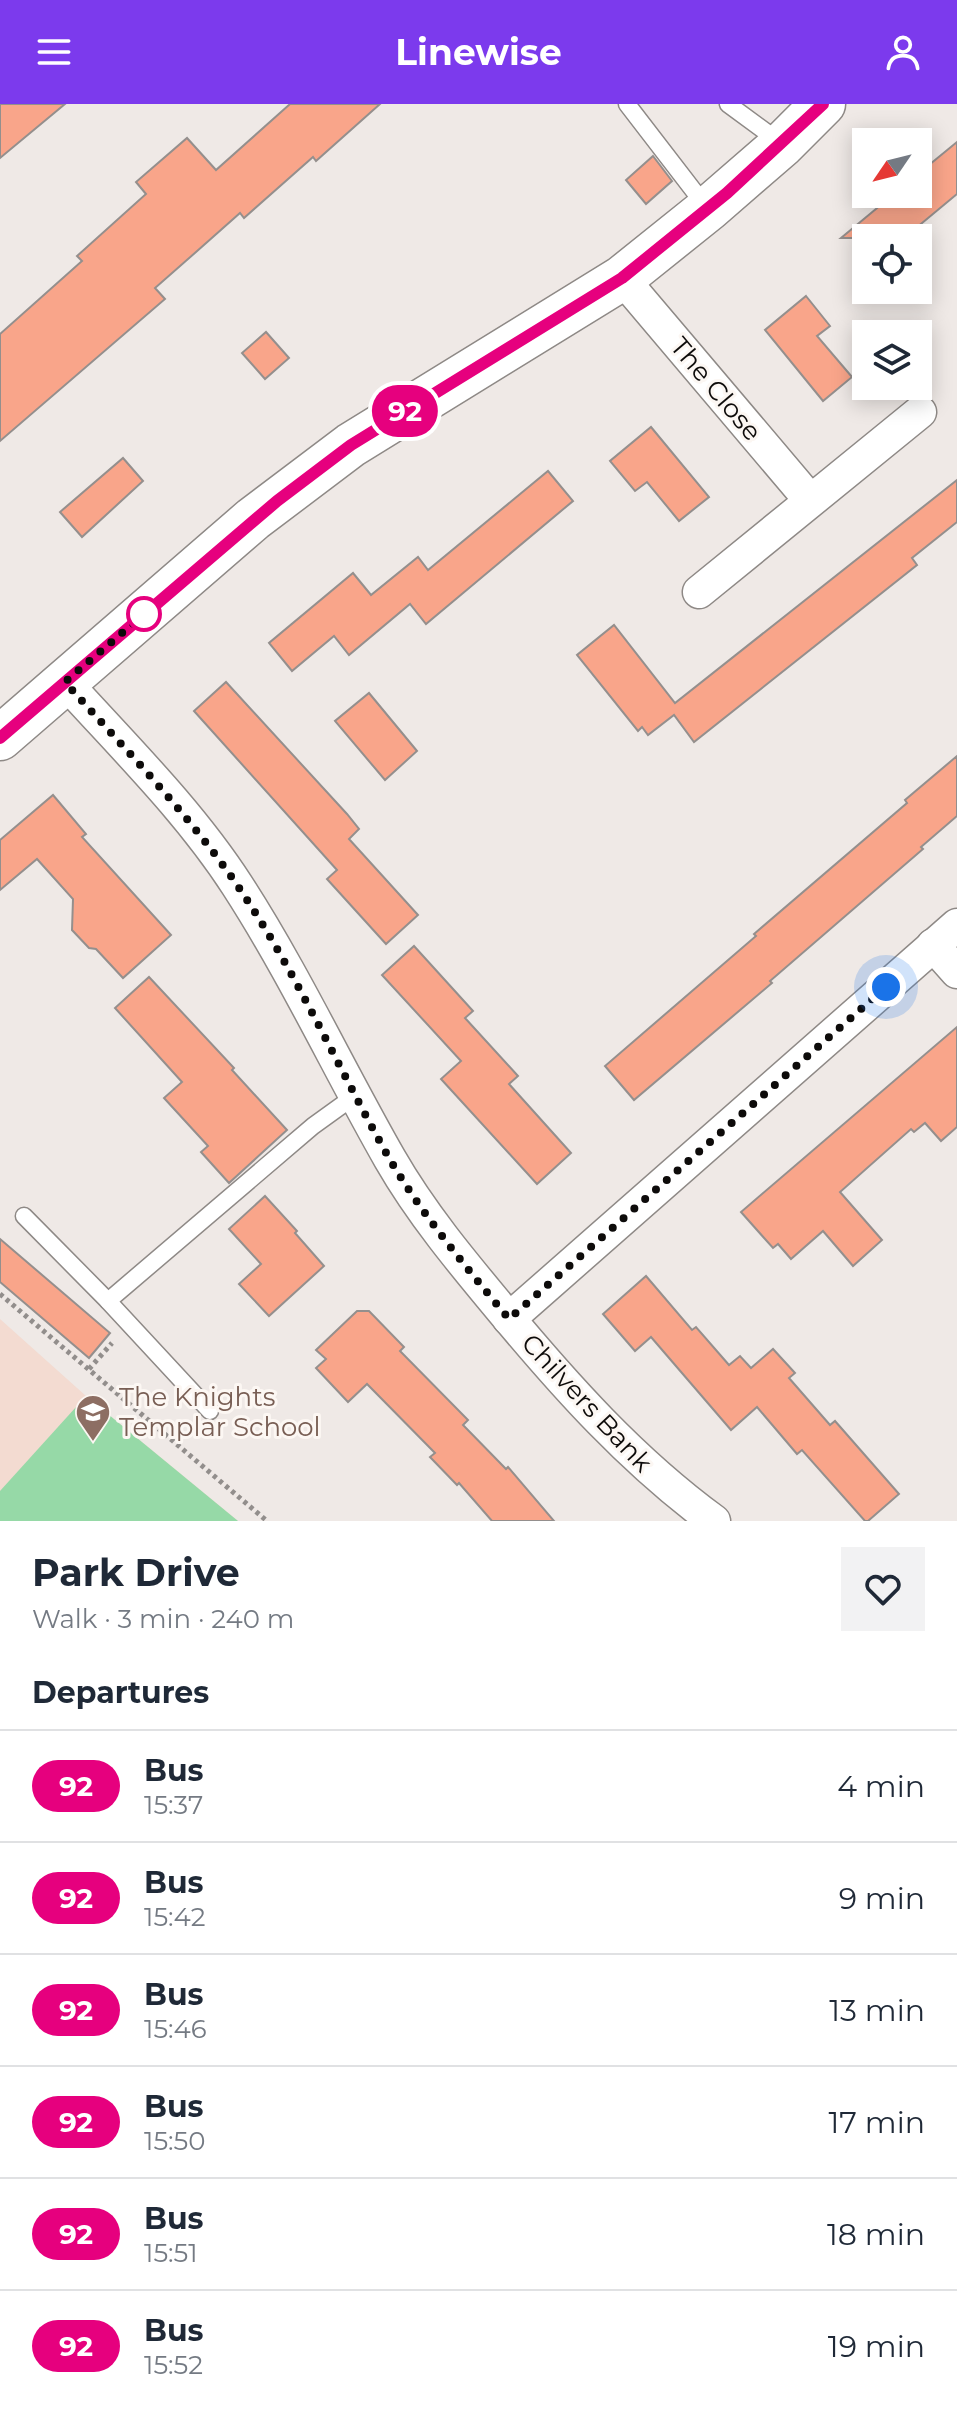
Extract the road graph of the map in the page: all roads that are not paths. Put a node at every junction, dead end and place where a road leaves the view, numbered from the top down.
1 (627, 104) edge
2 (728, 104) edge
3 (823, 104) edge
4 (783, 144) junction
5 (708, 209) junction
6 (622, 278) junction
7 (920, 412) dead end
8 (810, 500) junction
9 (699, 592) dead end
10 (65, 682) junction
11 (0, 738) edge
12 (945, 935) edge
13 (957, 972) edge
14 (356, 1095) junction
15 (24, 1216) dead end
16 (108, 1301) junction
17 (509, 1319) junction
18 (210, 1411) dead end
19 (714, 1521) edge

1 - 5 lane
2 - 4 lane
3 - 4 street
4 - 5 street
5 - 6 street
6 - 8 street, The Close
6 - 10 street
7 - 8 street
8 - 9 street
10 - 11 street
10 - 14 street, Chilvers Bank
12 - 13 street
12 - 17 street
14 - 16 lane
14 - 17 street, Chilvers Bank
15 - 16 lane
16 - 18 lane
17 - 19 street, Chilvers Bank

